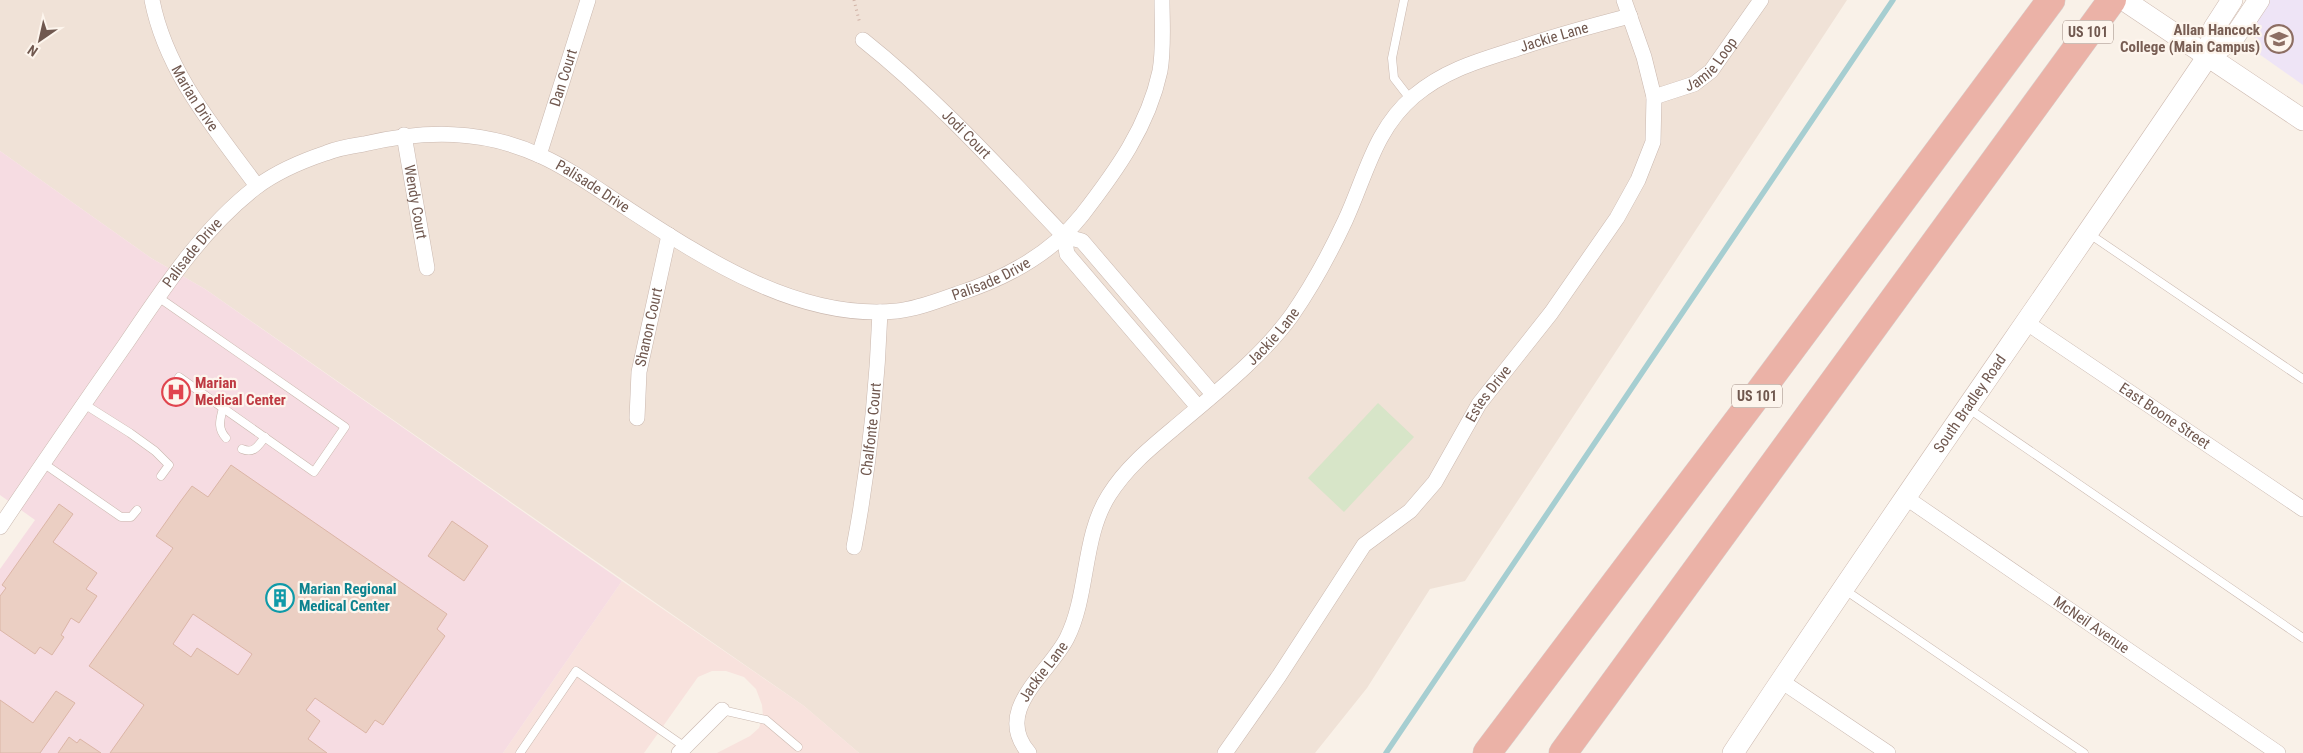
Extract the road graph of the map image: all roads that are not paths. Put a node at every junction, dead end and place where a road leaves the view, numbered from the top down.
1 (152, 0) edge
2 (588, 0) edge
3 (1162, 0) edge
4 (1404, 0) edge
5 (1624, 0) edge
6 (2050, 0) edge
7 (2112, 0) edge
8 (2124, 0) edge
9 (2232, 0) edge
10 (2259, 0) edge
11 (1754, 4) edge
12 (1630, 16) junction
13 (863, 40) road end
14 (2208, 56) junction
15 (1654, 97) junction
16 (1411, 100) junction
17 (2303, 120) edge
18 (404, 135) junction
19 (539, 155) junction
20 (257, 186) junction
21 (2088, 233) junction
22 (668, 235) junction
23 (1064, 236) junction
24 (427, 268) dead end
25 (158, 297) junction
26 (880, 312) junction
27 (2027, 323) junction
28 (179, 377) dead end
29 (2303, 379) edge
30 (1213, 394) junction
31 (84, 404) junction
32 (223, 408) junction
33 (1198, 408) junction
34 (1968, 408) junction
35 (637, 418) dead end
36 (265, 437) junction
37 (226, 438) dead end
38 (242, 450) dead end
39 (43, 463) junction
40 (161, 476) dead end
41 (1906, 497) junction
42 (2303, 509) edge
43 (137, 510) dead end
44 (0, 526) edge
45 (854, 547) dead end
46 (1843, 589) junction
47 (2303, 638) edge
48 (1781, 681) junction
49 (722, 710) joint
50 (798, 747) dead end
51 (682, 750) edge
52 (520, 753) edge
53 (1029, 753) edge
54 (1226, 753) edge
55 (1487, 753) edge
56 (1563, 753) edge
57 (1733, 753) edge
58 (1888, 753) edge
59 (2084, 753) edge
60 (2278, 753) edge

1 - 20 street, Marian Drive
2 - 19 street, Dan Court
3 - 23 street, Palisade Drive
4 - 16 lane
5 - 12 street, Estes Drive
6 - 55 highway, US 101
7 - 56 highway, US 101
8 - 14 street
9 - 14 street, South Bradley Road
10 - 14 street, South Bradley Road
11 - 15 street, Jamie Loop
12 - 15 street, Estes Drive
12 - 16 street, Jackie Lane
13 - 23 street, Jodi Court
14 - 17 street
14 - 21 street, South Bradley Road
15 - 54 street, Estes Drive
16 - 30 street, Jackie Lane
18 - 19 street, Palisade Drive
18 - 20 street, Palisade Drive
18 - 24 street, Wendy Court
19 - 22 street, Palisade Drive
20 - 25 street, Palisade Drive
21 - 27 street, South Bradley Road
21 - 29 lane
22 - 26 street, Palisade Drive
22 - 35 street, Shanon Court
23 - 26 street, Palisade Drive
23 - 30 street, Jodi Court
23 - 33 street, Jodi Court
25 - 31 street, Palisade Drive
25 - 36 lane
26 - 45 street, Chalfonte Court
27 - 34 street, South Bradley Road
27 - 42 street, East Boone Street
28 - 32 lane
30 - 33 street, Jackie Lane
31 - 39 street, Palisade Drive
31 - 40 lane
32 - 36 lane
32 - 37 lane
33 - 53 street, Jackie Lane
34 - 41 street, South Bradley Road
34 - 47 lane
36 - 38 lane
39 - 43 lane
39 - 44 street, Palisade Drive
41 - 46 street, South Bradley Road
41 - 60 street, McNeil Avenue
46 - 48 street, South Bradley Road
46 - 59 lane
48 - 57 street, South Bradley Road
48 - 58 street
49 - 50 lane
49 - 51 street
51 - 52 lane

